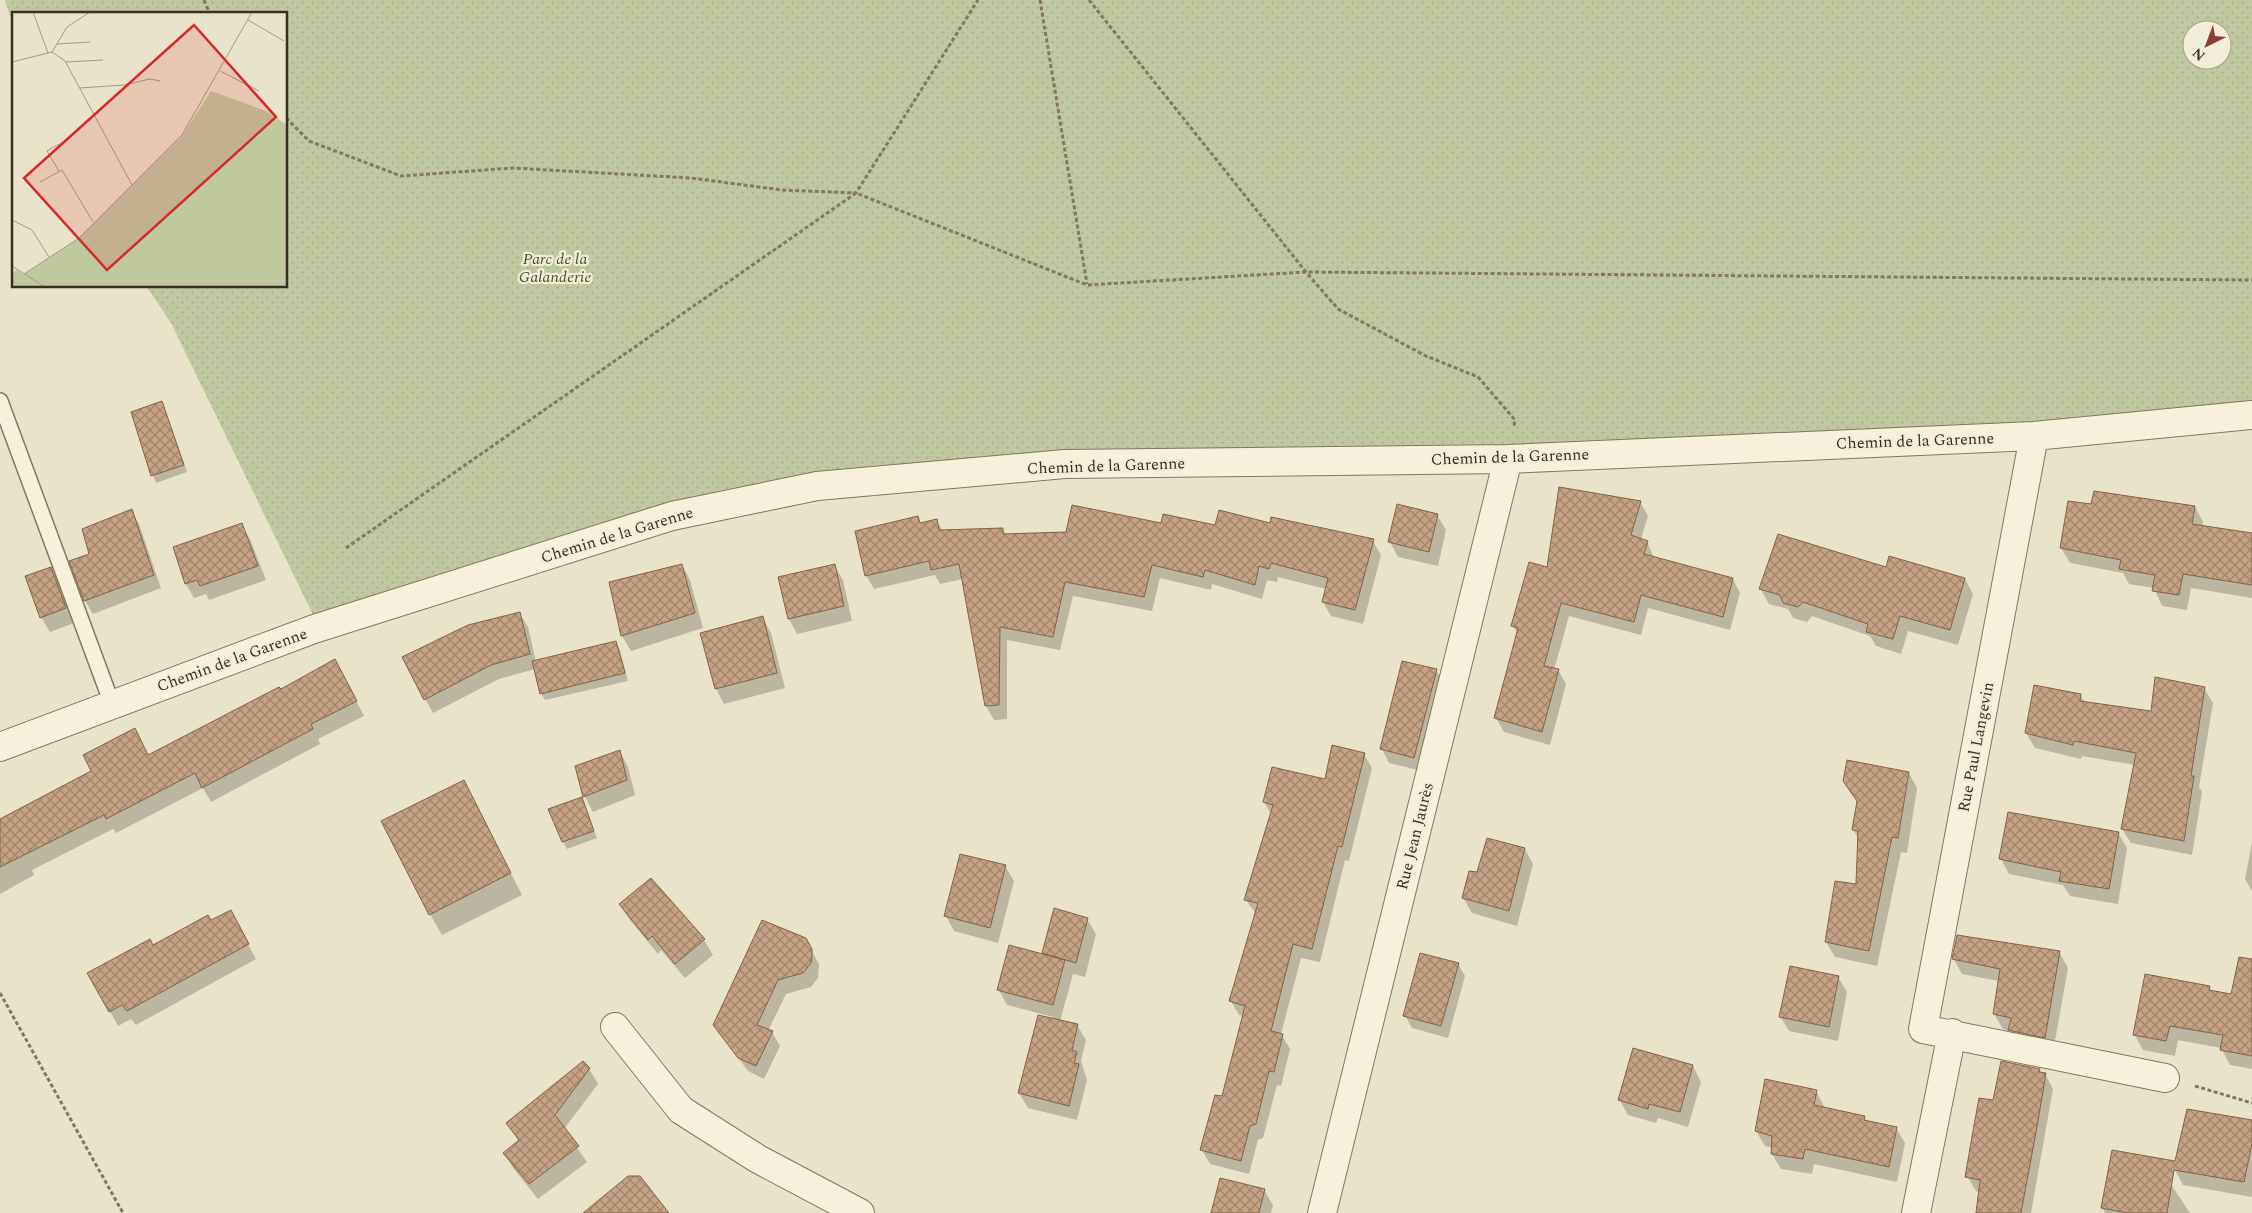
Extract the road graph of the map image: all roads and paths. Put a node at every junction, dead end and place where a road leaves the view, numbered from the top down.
1 (204, 0) edge
2 (978, 0) edge
3 (1040, 0) edge
4 (1089, 0) edge
5 (209, 12) edge
6 (288, 120) edge
7 (856, 193) junction
8 (1306, 272) junction
9 (2252, 280) edge
10 (1087, 285) junction
11 (0, 401) edge
12 (2252, 415) edge
13 (2034, 436) junction
14 (1508, 458) junction
15 (346, 548) dead end
16 (112, 704) junction
17 (0, 747) edge
18 (0, 993) edge
19 (615, 1027) dead end
20 (1952, 1033) junction
21 (2165, 1078) joint
22 (2252, 1103) edge
23 (122, 1213) edge
24 (860, 1213) edge
25 (1322, 1213) edge
26 (1916, 1213) edge

1 - 5 path
2 - 7 path
3 - 10 path
4 - 8 path
6 - 7 path
7 - 10 path
7 - 15 path
8 - 9 path
8 - 10 path
8 - 14 path
11 - 16 lane
12 - 13 street, Chemin de la Garenne
13 - 14 street, Chemin de la Garenne
13 - 20 street, Rue Paul Langevin
14 - 16 street, Chemin de la Garenne
14 - 25 street, Rue Jean Jaurès
16 - 17 street, Chemin de la Garenne
18 - 23 path
19 - 24 street
20 - 21 street, Rue Paul Langevin
20 - 26 street
21 - 22 path

